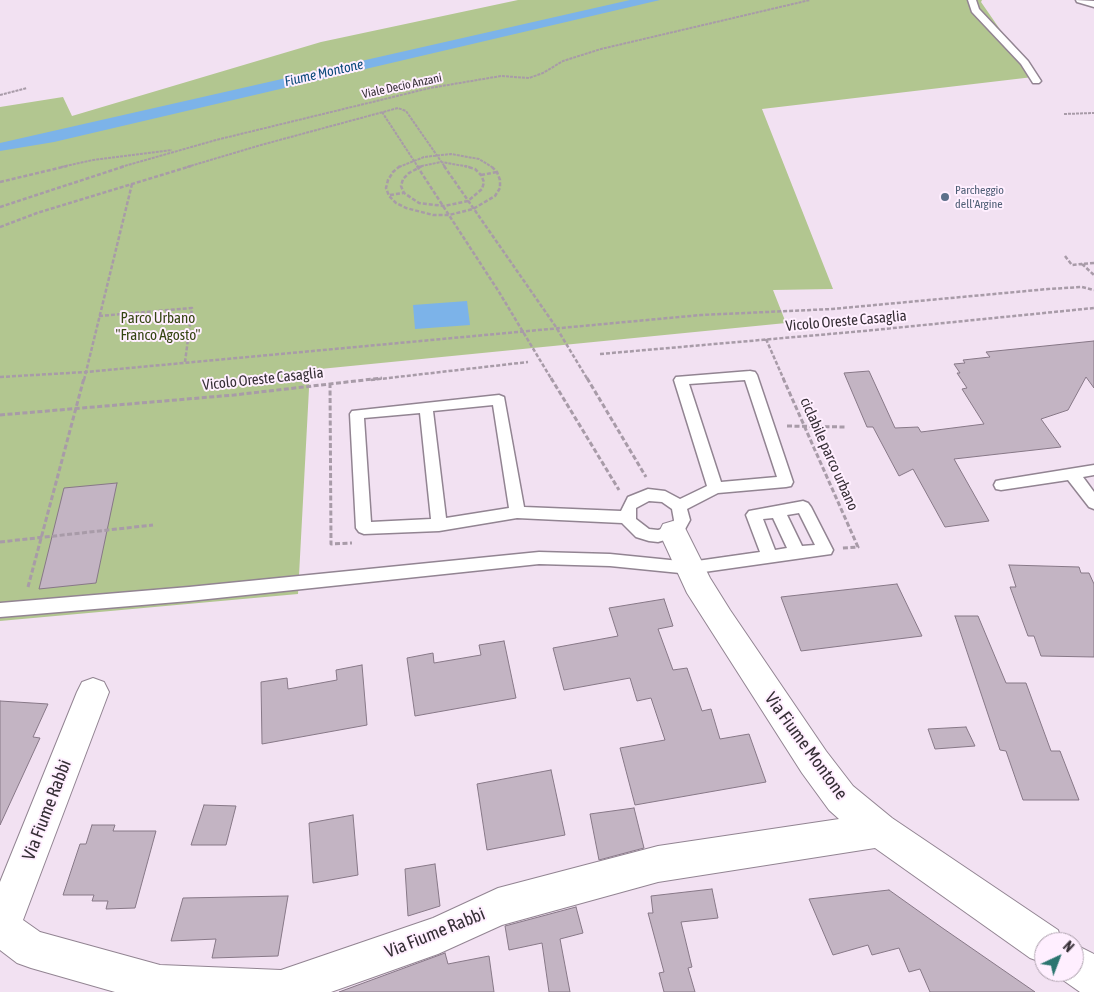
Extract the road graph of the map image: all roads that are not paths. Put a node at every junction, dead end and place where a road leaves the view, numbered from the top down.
1 (972, 0) edge
2 (1080, 0) edge
3 (1094, 4) edge
4 (1036, 81) dead end
5 (426, 407) junction
6 (1094, 470) edge
7 (1072, 474) junction
8 (1000, 485) dead end
9 (715, 488) junction
10 (1094, 502) edge
11 (777, 511) junction
12 (517, 512) junction
13 (628, 512) junction
14 (676, 519) junction
15 (439, 525) junction
16 (798, 553) junction
17 (770, 557) junction
18 (690, 568) junction
19 (0, 610) edge
20 (93, 692) dead end
21 (879, 830) junction
22 (0, 927) edge
23 (1034, 937) edge

1 - 4 lane
2 - 3 lane
5 - 12 lane
5 - 15 lane
5 - 15 lane
6 - 7 lane
7 - 8 lane
7 - 10 lane
9 - 9 lane
9 - 14 lane
11 - 16 lane
11 - 16 lane
11 - 17 lane
12 - 13 lane
12 - 15 lane
13 - 14 lane
13 - 14 lane
14 - 18 street, Via Fiume Montone
16 - 17 lane
17 - 18 lane
18 - 19 lane
18 - 21 street, Via Fiume Montone
20 - 22 street, Via Fiume Rabbi
21 - 22 street, Via Fiume Rabbi
21 - 23 street, Via Fiume Montone

